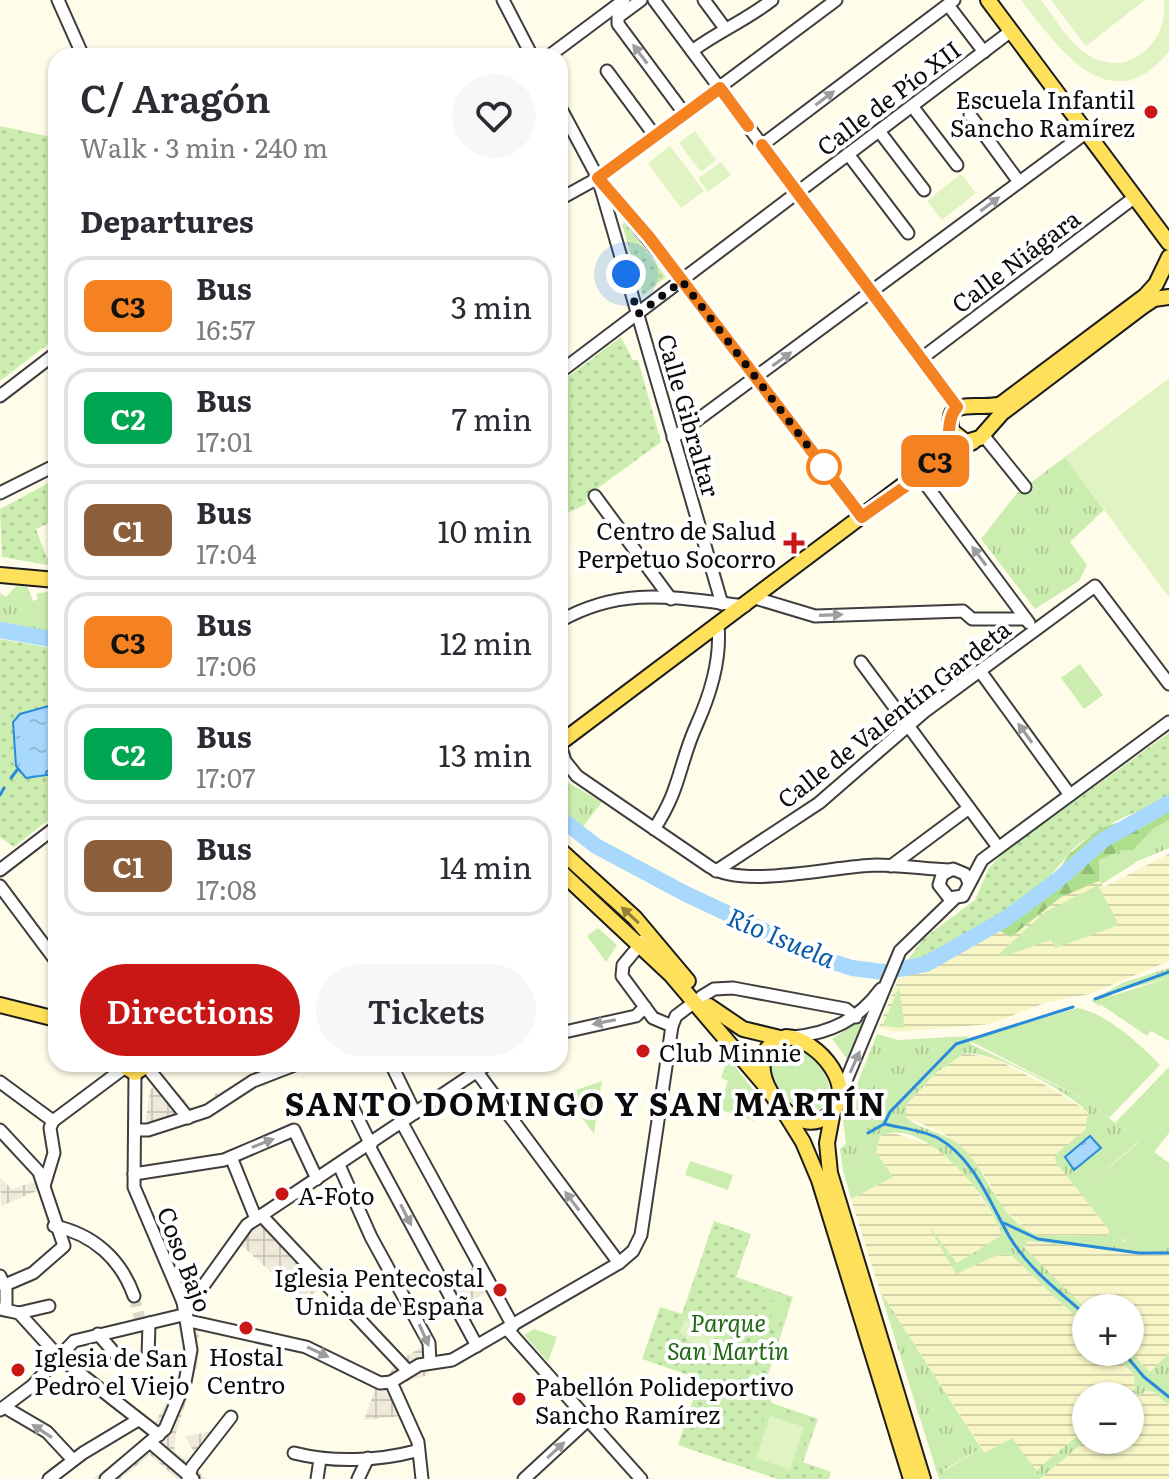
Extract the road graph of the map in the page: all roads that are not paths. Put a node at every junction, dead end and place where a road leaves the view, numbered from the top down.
1 (58, 0) edge
2 (503, 0) edge
3 (624, 0) edge
4 (641, 0) edge
5 (654, 0) edge
6 (704, 0) edge
7 (772, 0) edge
8 (836, 0) edge
9 (988, 0) edge
10 (951, 2) edge
11 (724, 27) junction
12 (1011, 31) junction
13 (79, 48) edge
14 (528, 48) edge
15 (560, 48) edge
16 (692, 51) junction
17 (984, 52) junction
18 (607, 71) dead end
19 (720, 88) junction
20 (912, 106) junction
21 (684, 113) junction
22 (970, 115) dead end
23 (568, 122) edge
24 (879, 131) junction
25 (1087, 132) junction
26 (655, 136) junction
27 (762, 145) junction
28 (848, 154) junction
29 (957, 165) dead end
30 (598, 178) junction
31 (1019, 182) junction
32 (924, 190) dead end
33 (798, 192) junction
34 (568, 195) edge
35 (1135, 197) junction
36 (628, 211) junction
37 (612, 223) junction
38 (908, 233) dead end
39 (1169, 243) edge
40 (1166, 263) edge
41 (682, 281) junction
42 (1169, 288) edge
43 (873, 292) junction
44 (1169, 297) edge
45 (638, 314) junction
46 (922, 358) junction
47 (48, 359) edge
48 (568, 366) edge
49 (756, 378) junction
50 (0, 396) edge
51 (979, 406) junction
52 (957, 407) junction
53 (952, 431) junction
54 (981, 435) junction
55 (673, 438) junction
56 (939, 458) junction
57 (48, 469) edge
58 (918, 474) junction
59 (1025, 487) dead end
60 (0, 494) edge
61 (595, 496) dead end
62 (862, 517) junction
63 (2, 574) edge
64 (48, 579) edge
65 (671, 599) junction
66 (750, 602) junction
67 (722, 604) junction
68 (568, 617) edge
69 (1026, 619) junction
70 (718, 626) junction
71 (1035, 630) junction
72 (861, 662) dead end
73 (980, 671) junction
74 (1169, 684) edge
75 (1169, 722) edge
76 (908, 725) junction
77 (568, 740) edge
78 (568, 765) edge
79 (1070, 795) junction
80 (969, 808) junction
81 (654, 829) junction
82 (48, 833) edge
83 (998, 847) junction
84 (568, 858) edge
85 (979, 863) junction
86 (891, 866) junction
87 (914, 868) junction
88 (0, 870) edge
89 (953, 870) junction
90 (716, 871) junction
91 (568, 877) edge
92 (969, 883) junction
93 (0, 886) edge
94 (941, 891) junction
95 (954, 899) junction
96 (929, 919) junction
97 (644, 939) junction
98 (48, 950) edge
99 (886, 983) junction
100 (699, 999) junction
101 (0, 1005) edge
102 (645, 1007) junction
103 (48, 1017) edge
104 (856, 1017) junction
105 (672, 1026) junction
106 (568, 1031) edge
107 (786, 1038) junction
108 (125, 1072) edge
109 (132, 1072) edge
110 (137, 1072) edge
111 (276, 1072) edge
112 (395, 1072) edge
113 (468, 1072) edge
114 (476, 1072) edge
115 (0, 1082) edge
116 (769, 1090) junction
117 (349, 1100) dead end
118 (780, 1105) junction
119 (836, 1105) junction
120 (415, 1113) junction
121 (188, 1118) junction
122 (53, 1121) junction
123 (402, 1123) junction
124 (0, 1130) edge
125 (135, 1130) junction
126 (370, 1145) junction
127 (231, 1157) junction
128 (339, 1165) junction
129 (134, 1174) junction
130 (317, 1179) junction
131 (44, 1186) junction
132 (258, 1217) junction
133 (54, 1226) junction
134 (619, 1263) junction
135 (2, 1280) edge
136 (134, 1296) tunnel mouth
137 (49, 1306) dead end
138 (9, 1310) edge
139 (186, 1312) junction
140 (149, 1323) junction
141 (510, 1327) junction
142 (98, 1334) junction
143 (477, 1346) junction
144 (59, 1357) junction
145 (118, 1357) dead end
146 (148, 1358) dead end
147 (430, 1363) junction
148 (407, 1370) junction
149 (385, 1383) junction
150 (3, 1409) edge
151 (231, 1417) dead end
152 (138, 1420) junction
153 (588, 1420) junction
154 (155, 1439) junction
155 (416, 1451) junction
156 (294, 1453) dead end
157 (368, 1458) junction
158 (320, 1459) junction
159 (73, 1460) junction
160 (190, 1478) edge
161 (49, 1479) edge
162 (106, 1479) edge
163 (317, 1479) edge
164 (358, 1479) edge
165 (422, 1479) edge
166 (524, 1479) edge
167 (641, 1479) edge
168 (911, 1479) edge
169 (923, 1479) edge

1 - 13 street
2 - 14 street
3 - 15 street
21 -> 4 street
5 - 16 street
6 - 11 street
7 - 11 street
8 - 19 street
9 - 12 main road
10 - 17 street
27 -> 10 street
11 - 16 street
12 - 17 street, Calle de Pío XII
12 - 25 main road
16 - 19 street
17 - 20 street, Calle de Pío XII
18 - 26 street
19 - 21 street
19 - 27 street
20 - 24 street, Calle de Pío XII
20 - 29 street
21 - 26 street
22 - 31 street
23 - 30 street, Calle Gibraltar
24 - 28 street, Calle de Pío XII
24 - 32 street
25 - 31 street
25 - 35 main road
26 - 30 street
27 - 33 street
28 - 33 street, Calle de Pío XII
28 - 38 street
30 - 34 street
30 - 36 street
30 - 37 street, Calle Gibraltar
43 -> 31 street
33 - 41 street, Calle de Pío XII
33 - 43 street
35 - 39 main road
35 - 46 street, Calle Niágara
36 - 37 street
36 - 41 street
37 - 45 street, Calle Gibraltar
40 - 42 main road
40 - 51 main road
41 - 45 street, Calle de Pío XII
41 - 49 street
43 - 46 street
49 -> 43 street
44 - 54 main road
45 - 48 street, Calle de Pío XII
45 - 55 street, Calle Gibraltar
46 - 52 street
47 - 50 street
49 - 55 street
49 - 62 street
51 - 52 main road
51 - 54 main road
52 - 53 main road
53 - 54 main road
53 - 56 main road
54 - 56 main road
54 - 59 street
55 - 67 street, Calle Gibraltar
56 - 58 main road
57 - 60 street
58 - 62 main road
69 -> 58 street
61 - 65 street
62 - 66 main road
63 - 64 main road
65 - 67 street
65 - 68 street
66 - 67 street
66 -> 69 street
66 - 70 main road
69 - 71 street
70 - 77 main road
70 - 81 street
71 - 73 street, Calle de Valentín Gardeta
71 - 74 street, Calle de Valentín Gardeta
72 - 76 street
73 - 76 street, Calle de Valentín Gardeta
79 -> 73 street
75 - 79 street
76 - 80 street
76 - 90 street, Calle de Valentín Gardeta
78 - 81 street
79 - 83 street
80 - 83 street
80 - 86 street
81 - 90 street
82 - 88 street
83 - 85 street
97 -> 84 main road
85 - 89 street
85 - 92 street
86 - 87 street
86 - 90 street
87 - 89 street
87 - 94 street
89 - 92 street
89 - 94 street
91 - 97 main road
92 - 95 street
93 - 98 street
94 - 95 street
94 - 96 street
95 - 96 street
96 - 99 street
97 - 100 main road
97 - 102 street
99 - 104 street
119 -> 99 street
100 - 104 street
100 - 105 street
100 - 107 main road
100 - 116 main road
101 - 103 main road
102 - 105 street
102 -> 106 street
104 - 107 street
105 - 134 street
107 - 116 main road
107 - 119 main road
108 - 122 street
109 - 125 street, Coso Bajo
110 - 121 street
111 - 121 street
112 - 120 street
113 - 120 street
134 -> 114 street
115 - 122 street
116 - 118 main road
117 - 126 street
118 - 119 main road
118 - 168 main road
119 - 169 main road
120 - 123 street
121 - 125 street
122 - 131 street
123 - 126 street
123 - 141 street
124 - 131 street
125 - 129 street, Coso Bajo
126 - 128 street
126 -> 143 street
127 - 129 street
127 -> 130 street
127 - 132 street
128 - 130 street
128 -> 147 street
129 - 139 street, Coso Bajo
130 - 132 street
131 - 133 street
132 - 139 street
132 - 148 street
133 - 135 street
133 - 136 street
134 - 141 street
135 - 138 street
137 - 138 street
138 - 144 street
139 - 140 street
139 -> 149 street
139 - 154 street, Coso Bajo
140 - 142 street
140 - 146 street
141 - 143 street
141 - 153 street
142 - 144 street
142 - 145 street
143 - 147 street
144 - 150 street
144 - 152 street
147 - 148 street
148 - 149 street
149 - 155 street
159 -> 150 street
151 - 160 street
152 - 154 street
152 - 159 street
166 -> 153 street
153 - 167 street
154 - 160 street
154 - 162 street, Coso Bajo
155 - 157 street
155 - 165 street
156 - 158 street
157 - 158 street
157 - 164 street
158 - 163 street
159 - 161 street

